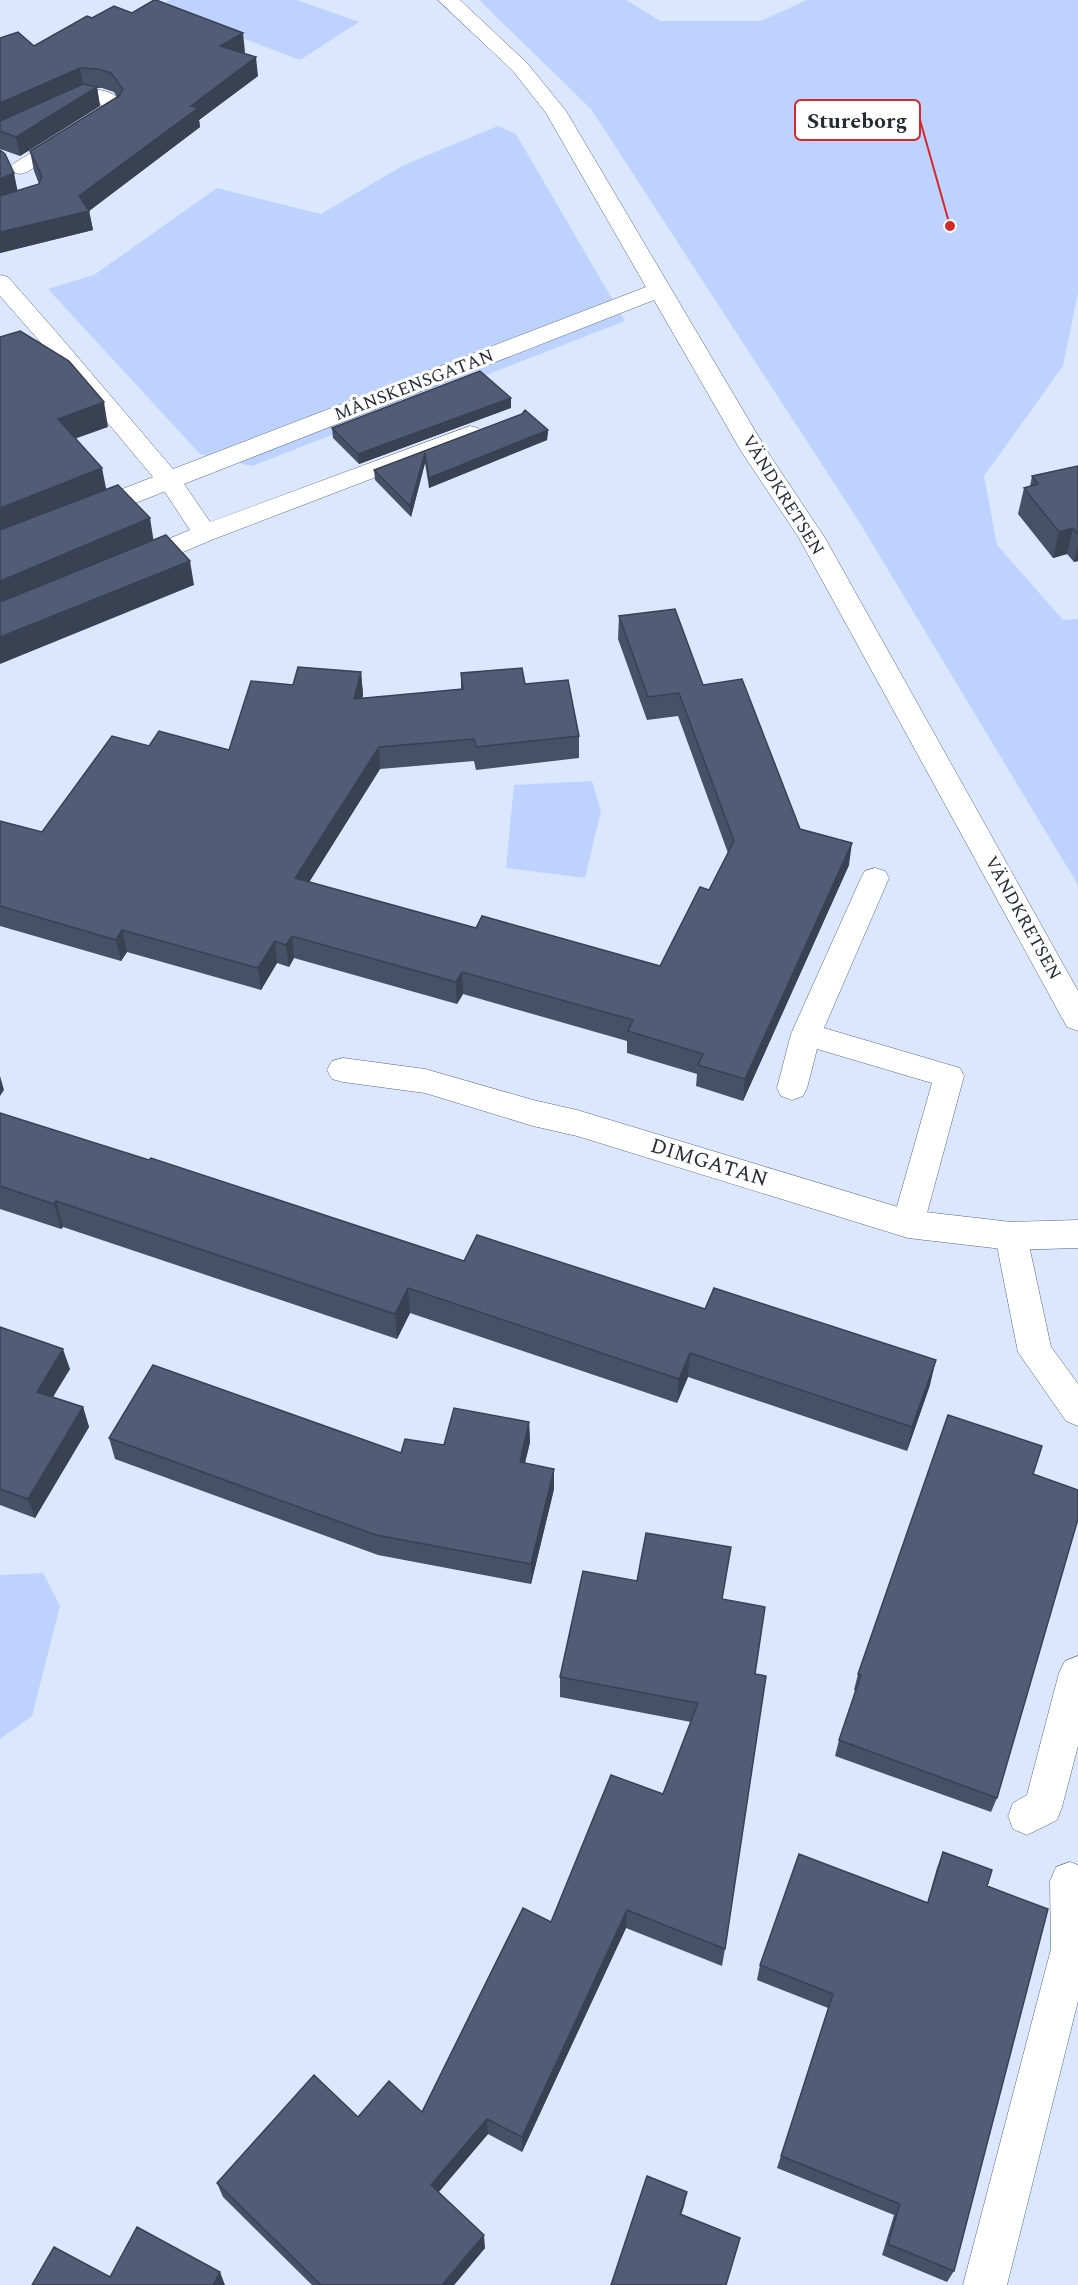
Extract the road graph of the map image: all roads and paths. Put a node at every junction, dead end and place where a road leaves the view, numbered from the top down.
1 (448, 0) edge
2 (0, 134) edge
3 (0, 156) edge
4 (0, 282) edge
5 (659, 290) junction
6 (50, 339) joint
7 (491, 425) edge
8 (169, 480) junction
9 (63, 522) edge
10 (205, 533) junction
11 (118, 569) edge
12 (874, 878) dead end
13 (1078, 1019) edge
14 (806, 1034) junction
15 (343, 1070) dead end
16 (792, 1088) dead end
17 (908, 1224) junction
18 (1078, 1234) edge
19 (1011, 1236) junction
20 (1078, 1411) edge
21 (1078, 1673) edge
22 (1027, 1816) dead end
23 (1070, 1881) dead end
24 (985, 2285) edge

1 - 5 street, VÄNDKRETSEN
2 - 3 lane
4 - 6 lane
5 - 8 street, MÅNSKENSGATAN
5 - 13 street, VÄNDKRETSEN
6 - 8 street
7 - 10 lane
8 - 9 street, MÅNSKENSGATAN
8 - 10 lane
10 - 11 lane
12 - 14 lane
14 - 16 lane
14 - 17 lane
15 - 17 street, DIMGATAN
17 - 19 street, DIMGATAN
18 - 19 street, DIMGATAN
19 - 20 lane
21 - 22 lane
23 - 24 lane

